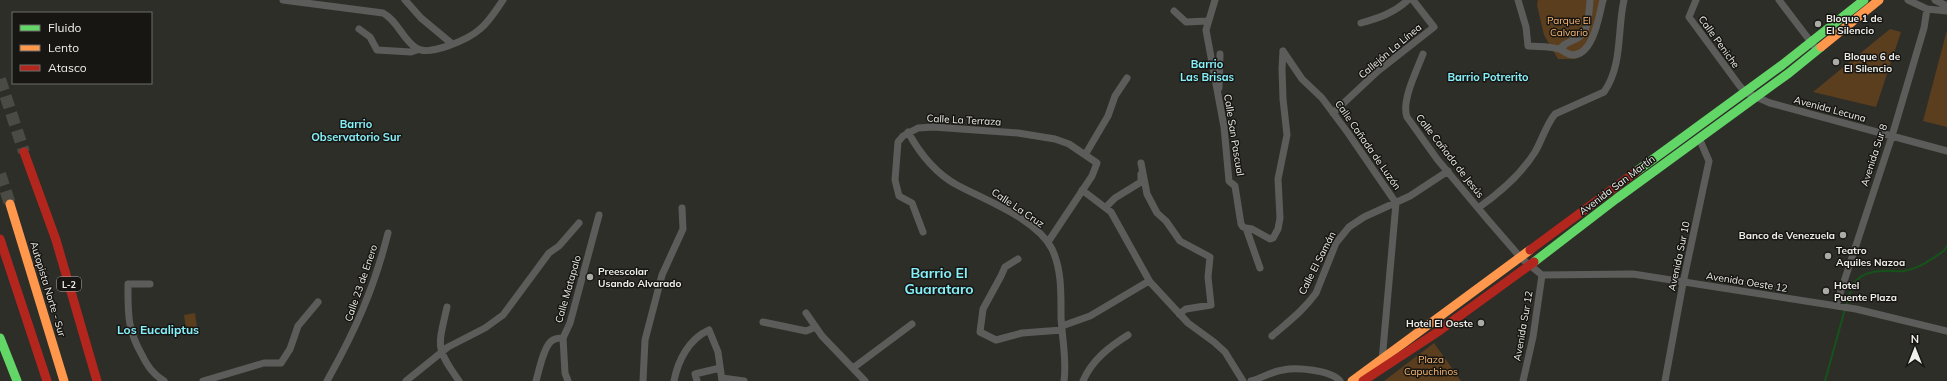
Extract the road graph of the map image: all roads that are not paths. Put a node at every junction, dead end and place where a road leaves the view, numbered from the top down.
1 (283, 0) edge
2 (405, 0) edge
3 (503, 0) edge
4 (1215, 0) edge
5 (1408, 0) edge
6 (1414, 0) edge
7 (1518, 0) edge
8 (1590, 0) edge
9 (1603, 0) edge
10 (1624, 0) edge
11 (1696, 0) edge
12 (1779, 0) edge
13 (1864, 0) edge
14 (1879, 0) edge
15 (1908, 0) edge
16 (1936, 0) edge
17 (1947, 6) edge
18 (1927, 9) junction
19 (1174, 11) dead end
20 (1947, 11) edge
21 (1207, 21) junction
22 (1361, 23) dead end
23 (359, 29) dead end
24 (1812, 42) junction
25 (451, 43) junction
26 (1560, 49) junction
27 (417, 50) junction
28 (1817, 50) junction
29 (1220, 54) dead end
30 (1423, 54) dead end
31 (1127, 78) dead end
32 (1745, 92) junction
33 (1218, 96) junction
34 (1756, 97) junction
35 (1333, 113) junction
36 (908, 132) junction
37 (1892, 136) junction
38 (1699, 138) junction
39 (1947, 151) edge
40 (24, 152) tunnel mouth
41 (1085, 155) junction
42 (1448, 171) junction
43 (1082, 190) junction
44 (1396, 203) junction
45 (10, 204) tunnel mouth
46 (1106, 207) junction
47 (682, 208) dead end
48 (1478, 208) junction
49 (599, 215) dead end
50 (579, 224) dead end
51 (1246, 228) junction
52 (923, 232) dead end
53 (388, 233) dead end
54 (0, 239) edge
55 (1048, 242) junction
56 (1521, 258) junction
57 (1018, 259) dead end
58 (1530, 264) junction
59 (1260, 268) dead end
60 (1542, 275) junction
61 (1150, 281) junction
62 (1683, 282) junction
63 (150, 284) dead end
64 (318, 302) dead end
65 (447, 307) dead end
66 (1839, 307) junction
67 (806, 313) dead end
68 (1179, 314) junction
69 (763, 322) dead end
70 (912, 324) dead end
71 (816, 327) junction
72 (1062, 328) junction
73 (1947, 331) edge
74 (1128, 335) dead end
75 (1272, 336) dead end
76 (0, 338) edge
77 (563, 338) junction
78 (441, 353) junction
79 (1382, 361) junction
80 (720, 368) junction
81 (853, 368) junction
82 (722, 379) edge
83 (47, 380) edge
84 (1360, 380) edge
85 (17, 381) edge
86 (64, 381) edge
87 (97, 381) edge
88 (164, 381) edge
89 (203, 381) edge
90 (327, 381) edge
91 (406, 381) edge
92 (459, 381) edge
93 (536, 381) edge
94 (568, 381) edge
95 (642, 381) edge
96 (674, 381) edge
97 (697, 381) edge
98 (744, 381) edge
99 (865, 381) edge
100 (1064, 381) edge
101 (1083, 381) edge
102 (1243, 381) edge
103 (1251, 381) edge
104 (1340, 381) edge
105 (1523, 381) edge
106 (1665, 381) edge

1 - 27 street
2 - 25 street
3 - 25 street
4 - 21 street, Calle San Pascual
5 - 22 street
6 - 35 street, Callejón La Línea
7 - 26 street
8 - 26 street
9 - 26 street
10 - 48 street
11 - 32 street, Calle Peniche
12 - 24 street
13 - 24 main road, Avenida San Martín
14 - 28 main road, Avenida San Martín
15 - 18 street
16 - 17 street
18 - 20 street
18 - 37 street, Avenida Sur 8
19 - 21 street
21 - 33 street, Calle San Pascual
23 - 27 street
24 - 28 street
24 - 32 main road, Avenida San Martín
25 - 27 street
28 - 34 main road, Avenida San Martín
29 - 33 street
30 - 42 street, Calle Cañada de Jesús
31 - 41 street
32 - 34 street, Avenida Lecuna
32 - 56 main road, Avenida San Martín
33 - 51 street, Calle San Pascual
34 - 37 street, Avenida Lecuna
34 - 38 main road, Avenida San Martín
35 - 44 street, Calle Cañada de Luzón
35 - 51 street, Calle Cañada de Luzón
36 - 41 street, Calle La Terraza
36 - 52 street
36 - 55 street, Calle La Cruz
37 - 39 street, Avenida Lecuna
37 - 66 street, Avenida Sur 8
38 - 58 main road, Avenida San Martín
38 - 62 street, Avenida Sur 10
40 - 87 main road, L-2
41 - 43 street, Calle La Terraza
42 - 44 street, Calle El Samán
42 - 48 street, Calle Cañada de Jesús
43 - 46 street
43 - 55 street
44 - 75 street, Calle El Samán
44 - 79 street, Calle Cañada de Luzón
45 - 86 main road, Autopista Norte - Sur
46 - 61 street
46 - 68 street
47 - 95 street
48 - 56 street, Calle Cañada de Jesús
49 - 77 street, Calle Matapalo
50 - 78 street
51 - 59 street, Calle San Pascual
53 - 90 street, Calle 23 de Enero
54 - 83 main road
55 - 72 street, Calle La Cruz
56 - 58 street, Calle Cañada de Jesús
56 - 79 main road, Avenida San Martín
57 - 72 street
58 - 60 street, Calle Cañada de Jesús
58 - 84 main road, Avenida San Martín
60 - 62 street, Avenida Oeste 12
60 - 105 street, Avenida Sur 12
61 - 68 street
61 - 72 street
62 - 66 street, Avenida Oeste 12
62 - 106 street, Avenida Sur 10
63 - 88 street
64 - 89 street
65 - 78 street
66 - 73 street, Avenida Oeste 12
67 - 71 street
68 - 102 street
69 - 71 street
70 - 81 street
71 - 81 street
72 - 100 street, Calle La Cruz
74 - 101 street
76 - 85 main road
77 - 93 street
77 - 94 street
78 - 91 street
78 - 92 street
79 - 84 main road, Avenida San Martín
80 - 82 street
80 - 96 street
80 - 97 street
81 - 99 street
82 - 98 street
103 - 104 street

